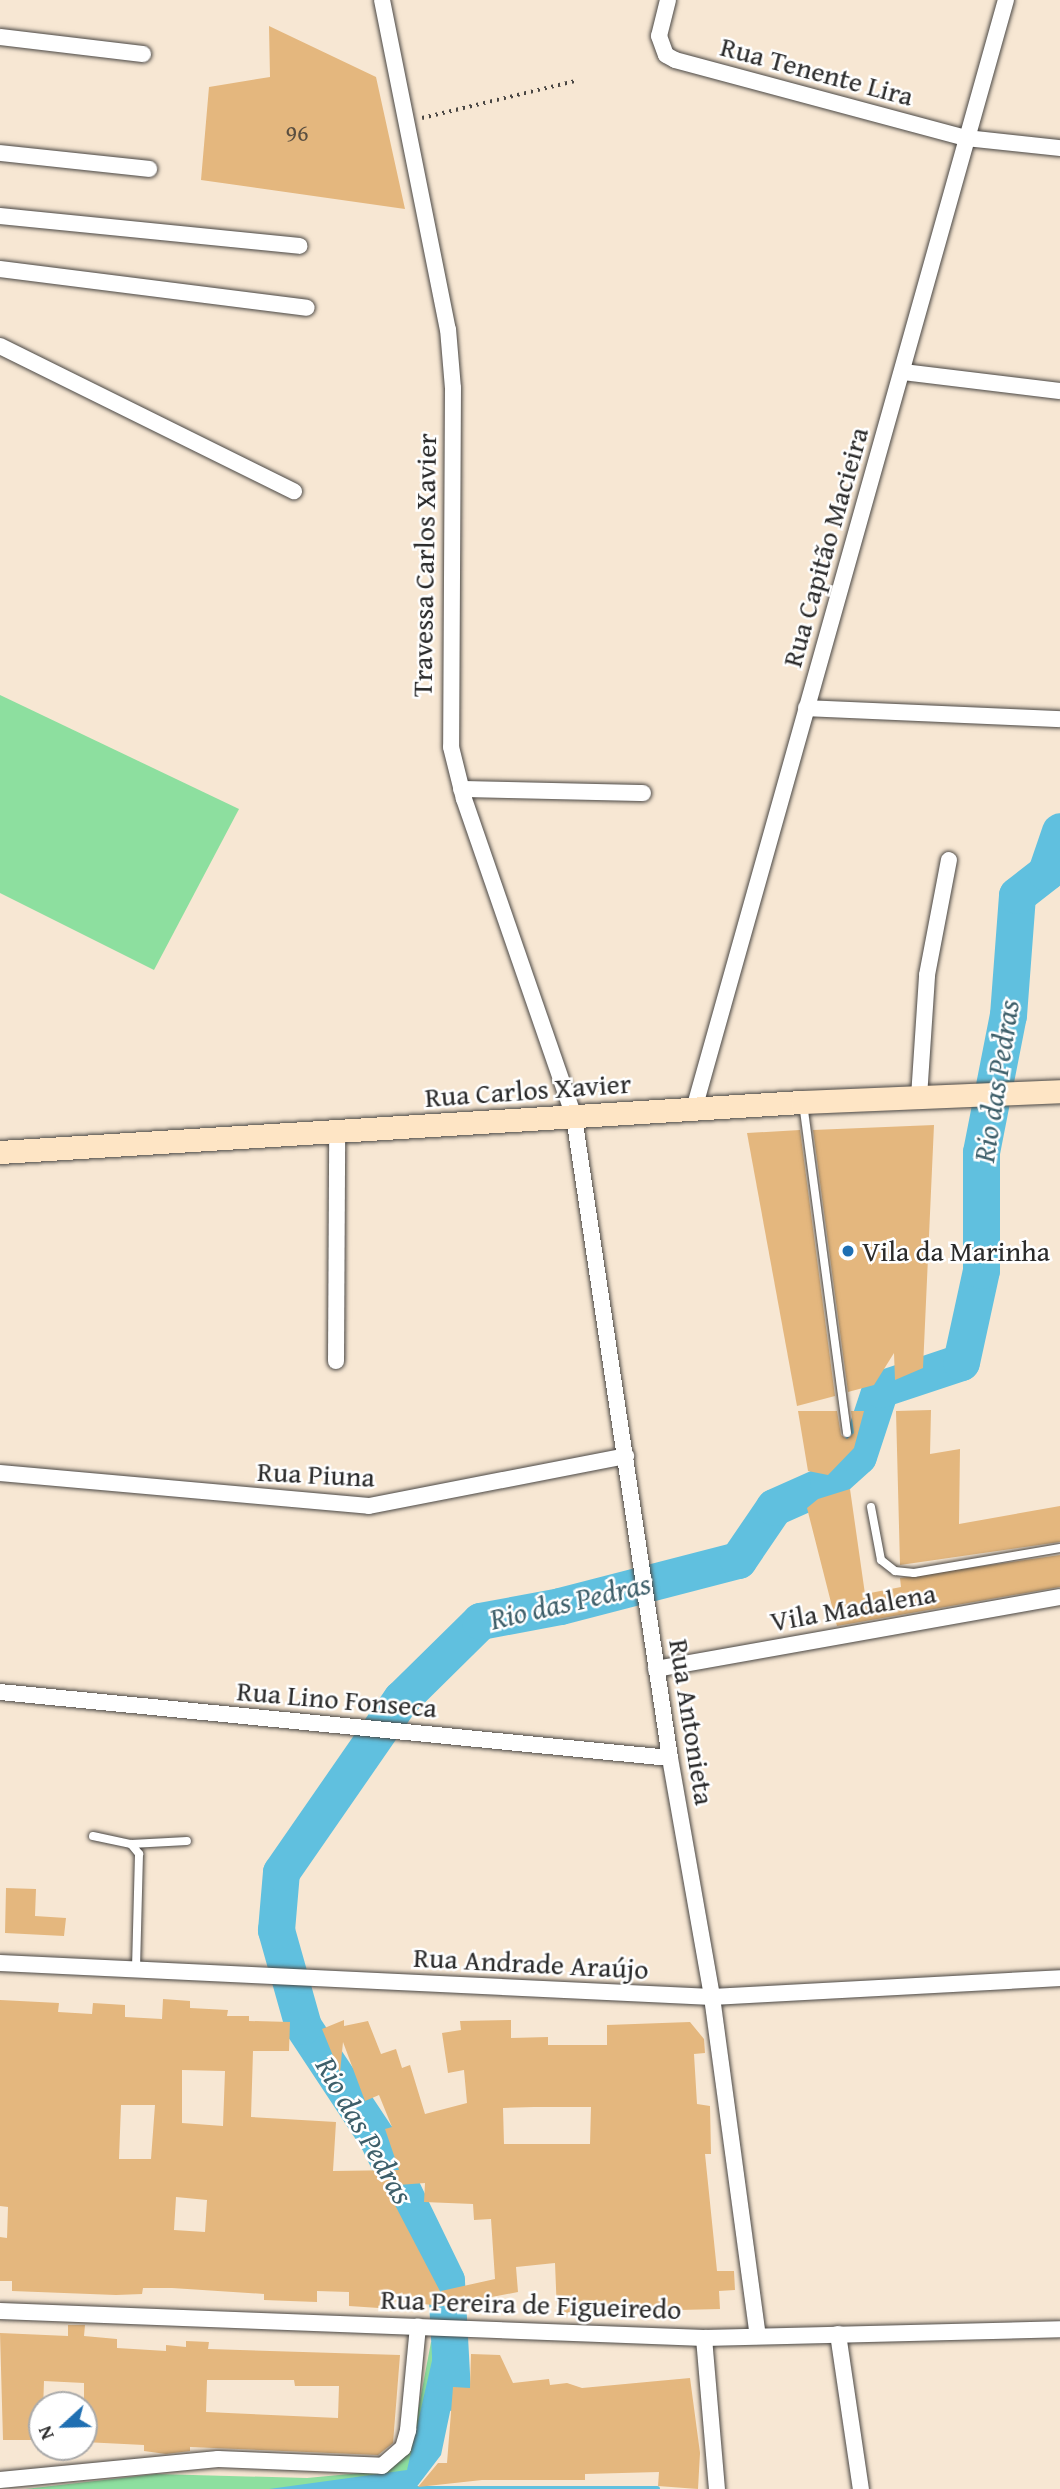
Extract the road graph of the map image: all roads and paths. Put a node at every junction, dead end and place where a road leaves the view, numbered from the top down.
1 (382, 0) edge
2 (668, 0) edge
3 (1006, 0) edge
4 (0, 37) edge
5 (143, 54) dead end
6 (575, 81) dead end
7 (410, 121) junction
8 (966, 138) junction
9 (1060, 148) edge
10 (0, 153) edge
11 (149, 169) dead end
12 (0, 216) edge
13 (299, 246) dead end
14 (0, 269) edge
15 (307, 308) dead end
16 (0, 346) edge
17 (903, 372) junction
18 (1060, 391) edge
19 (294, 491) dead end
20 (806, 708) junction
21 (1060, 719) edge
22 (461, 789) junction
23 (643, 793) dead end
24 (949, 860) dead end
25 (1060, 1091) edge
26 (919, 1097) junction
27 (802, 1102) junction
28 (694, 1109) junction
29 (574, 1117) junction
30 (337, 1132) junction
31 (0, 1152) edge
32 (335, 1361) dead end
33 (846, 1433) dead end
34 (626, 1456) junction
35 (0, 1473) edge
36 (871, 1507) dead end
37 (1060, 1548) edge
38 (1060, 1597) edge
39 (656, 1669) junction
40 (0, 1692) edge
41 (670, 1758) junction
42 (93, 1836) dead end
43 (187, 1841) dead end
44 (131, 1844) junction
45 (0, 1963) edge
46 (136, 1970) junction
47 (1060, 1978) edge
48 (712, 1997) junction
49 (0, 2311) edge
50 (423, 2326) junction
51 (1060, 2329) edge
52 (838, 2334) junction
53 (758, 2336) junction
54 (704, 2338) junction
55 (0, 2480) edge
56 (717, 2483) edge
57 (860, 2489) edge

1 - 7 street, Travessa Carlos Xavier
2 - 8 street, Rua Tenente Lira
3 - 8 street, Rua Capitão Macieira
4 - 5 street
6 - 7 path
7 - 22 street, Travessa Carlos Xavier
8 - 9 street, Rua Tenente Lira
8 - 17 street, Rua Capitão Macieira
10 - 11 street
12 - 13 street
14 - 15 street
16 - 19 street
17 - 18 street
17 - 20 street, Rua Capitão Macieira
20 - 21 street
20 - 28 street, Rua Capitão Macieira
22 - 23 street
22 - 29 street, Travessa Carlos Xavier
24 - 26 street
25 - 26 street, Rua Carlos Xavier
26 - 27 street, Rua Carlos Xavier
27 - 28 street, Rua Carlos Xavier
27 - 33 lane
28 - 29 street, Rua Carlos Xavier
29 - 30 street, Rua Carlos Xavier
29 - 34 street, Rua Antonieta
30 - 31 street, Rua Carlos Xavier
30 - 32 street
34 - 35 street, Rua Piuna
34 - 39 street, Rua Antonieta
36 - 37 lane
38 - 39 street, Vila Madalena
39 - 41 street, Rua Antonieta
40 - 41 street, Rua Lino Fonseca
41 - 48 street, Rua Antonieta
42 - 44 lane
43 - 44 lane
44 - 46 lane
45 - 46 street, Rua Andrade Araújo
46 - 48 street, Rua Andrade Araújo
47 - 48 street, Rua Andrade Araújo
48 - 53 street, Rua Antonieta
49 - 50 street, Rua Pereira de Figueiredo
50 - 54 street, Rua Pereira de Figueiredo
50 - 55 street
51 - 52 street, Rua Pereira de Figueiredo
52 - 53 street, Rua Pereira de Figueiredo
52 - 57 street
53 - 54 street, Rua Pereira de Figueiredo
54 - 56 street

